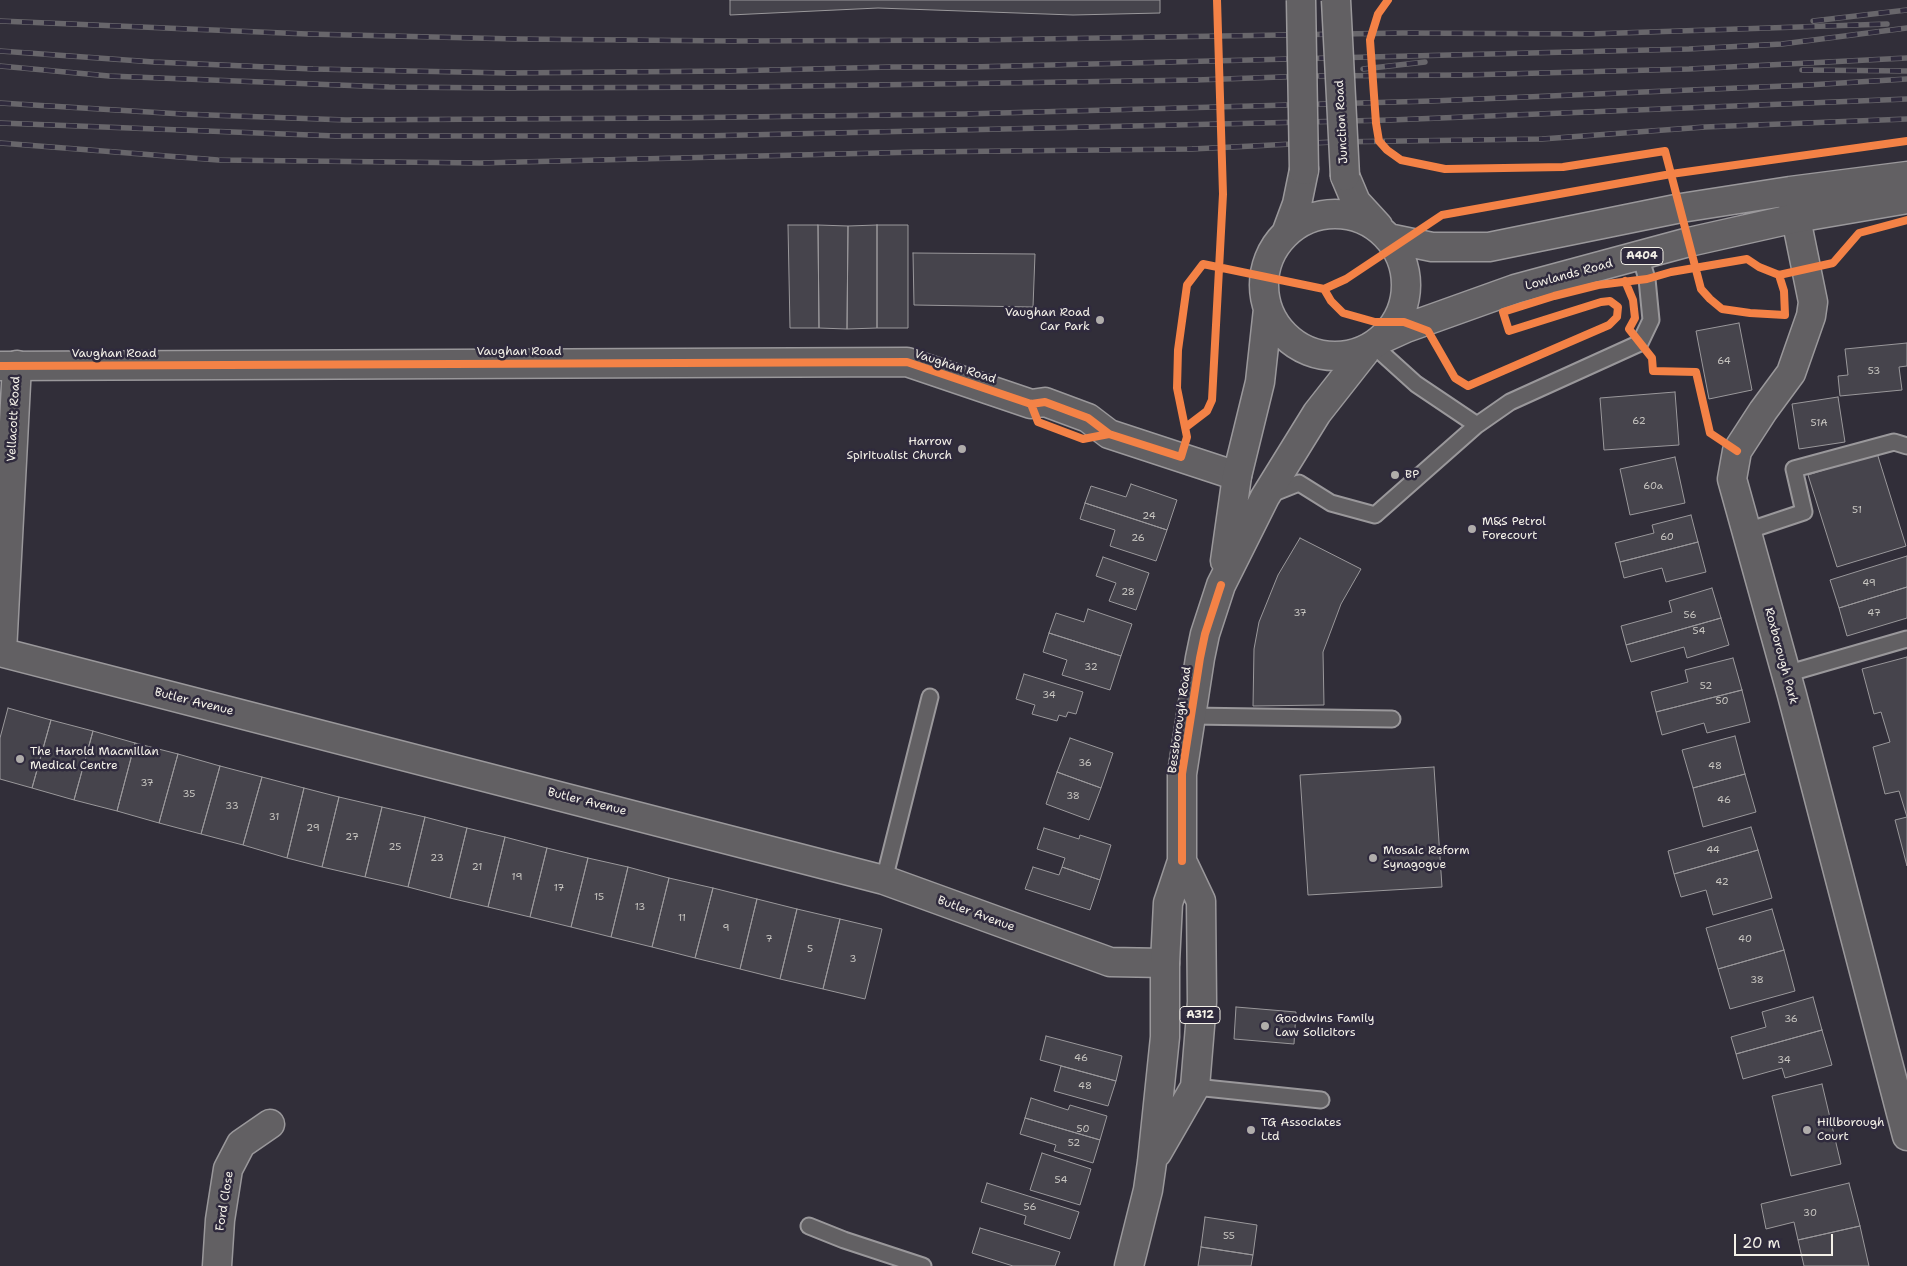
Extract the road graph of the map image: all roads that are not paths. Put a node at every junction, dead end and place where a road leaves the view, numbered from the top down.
1 (1301, 0) edge
2 (1336, 0) edge
3 (1907, 176) edge
4 (1790, 190) junction
5 (1907, 199) edge
6 (1634, 217) junction
7 (1796, 218) junction
8 (1287, 231) junction
9 (1385, 235) junction
10 (1640, 256) junction
11 (1268, 309) junction
12 (1374, 345) junction
13 (8, 366) edge
14 (1477, 425) junction
15 (1907, 446) edge
16 (1237, 476) junction
17 (1266, 497) junction
18 (1746, 531) junction
19 (1221, 585) junction
20 (1907, 639) edge
21 (1, 652) edge
22 (1786, 674) junction
23 (930, 697) dead end
24 (1191, 716) junction
25 (1392, 718) dead end
26 (1182, 861) junction
27 (884, 880) junction
28 (1165, 963) junction
29 (1195, 1087) junction
30 (1321, 1100) dead end
31 (270, 1124) dead end
32 (1907, 1136) edge
33 (1152, 1162) junction
34 (809, 1226) dead end
35 (218, 1266) edge
36 (923, 1266) edge
37 (1129, 1266) edge

1 - 8 street, bridge
2 - 9 street, Junction Road, bridge
3 - 4 street
4 - 6 street
4 - 7 street, Roxborough Park
5 - 7 street, Lowlands Road / A404
6 - 9 street
6 - 10 street
7 - 10 street, Lowlands Road / A404
7 - 18 street, Roxborough Park
8 - 9 street
8 - 11 street
9 - 12 street
10 - 12 street, Lowlands Road / A404
10 - 14 lane
11 - 12 street
11 - 16 street, Bessborough Road
12 - 14 lane
12 - 17 street, Bessborough Road
13 - 16 street, Vaughan Road
13 - 21 street, Vellacott Road
14 - 17 lane
15 - 18 lane
16 - 19 street, Bessborough Road
17 - 19 street, Bessborough Road
18 - 22 street, Roxborough Park
19 - 24 street, Bessborough Road / A312
20 - 22 lane
21 - 27 street, Butler Avenue
22 - 32 street, Roxborough Park
23 - 27 lane
24 - 25 lane
24 - 26 street, Bessborough Road / A312
26 - 28 street, Bessborough Road / A312
26 - 29 street, Bessborough Road / A312
27 - 28 street, Butler Avenue
28 - 33 street, Bessborough Road / A312
29 - 30 lane
29 - 33 street, Bessborough Road / A312
31 - 35 street, Ford Close
33 - 37 street, Bessborough Road / A312
34 - 36 lane

